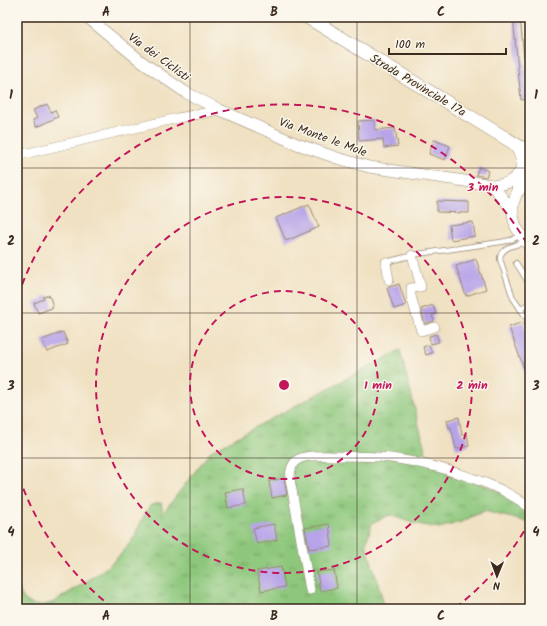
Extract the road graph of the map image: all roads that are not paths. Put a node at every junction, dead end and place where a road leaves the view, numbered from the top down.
1 (87, 17) edge
2 (307, 17) edge
3 (220, 110) junction
4 (511, 142) junction
5 (530, 153) edge
6 (17, 154) edge
7 (525, 174) edge
8 (492, 185) junction
9 (530, 187) edge
10 (516, 195) junction
11 (512, 210) junction
12 (525, 242) edge
13 (412, 255) junction
14 (386, 262) joint
15 (516, 263) dead end
16 (389, 280) dead end
17 (530, 285) edge
18 (530, 303) edge
19 (520, 309) junction
20 (530, 323) edge
21 (435, 327) dead end
22 (530, 508) edge
23 (310, 590) dead end

1 - 3 street, Via dei Ciclisti
2 - 4 main road, Strada Provinciale 17a
3 - 6 street
3 - 8 street, Via Monte le Mole
4 - 5 main road, Strada Provinciale 17a
4 - 7 street
7 - 8 street
7 - 10 street
8 - 11 street
9 - 10 street
10 - 11 street
11 - 12 street
12 - 13 lane
12 - 19 lane
13 - 14 lane
13 - 21 street
14 - 16 street
15 - 17 lane
18 - 19 lane
19 - 20 lane
22 - 23 street

